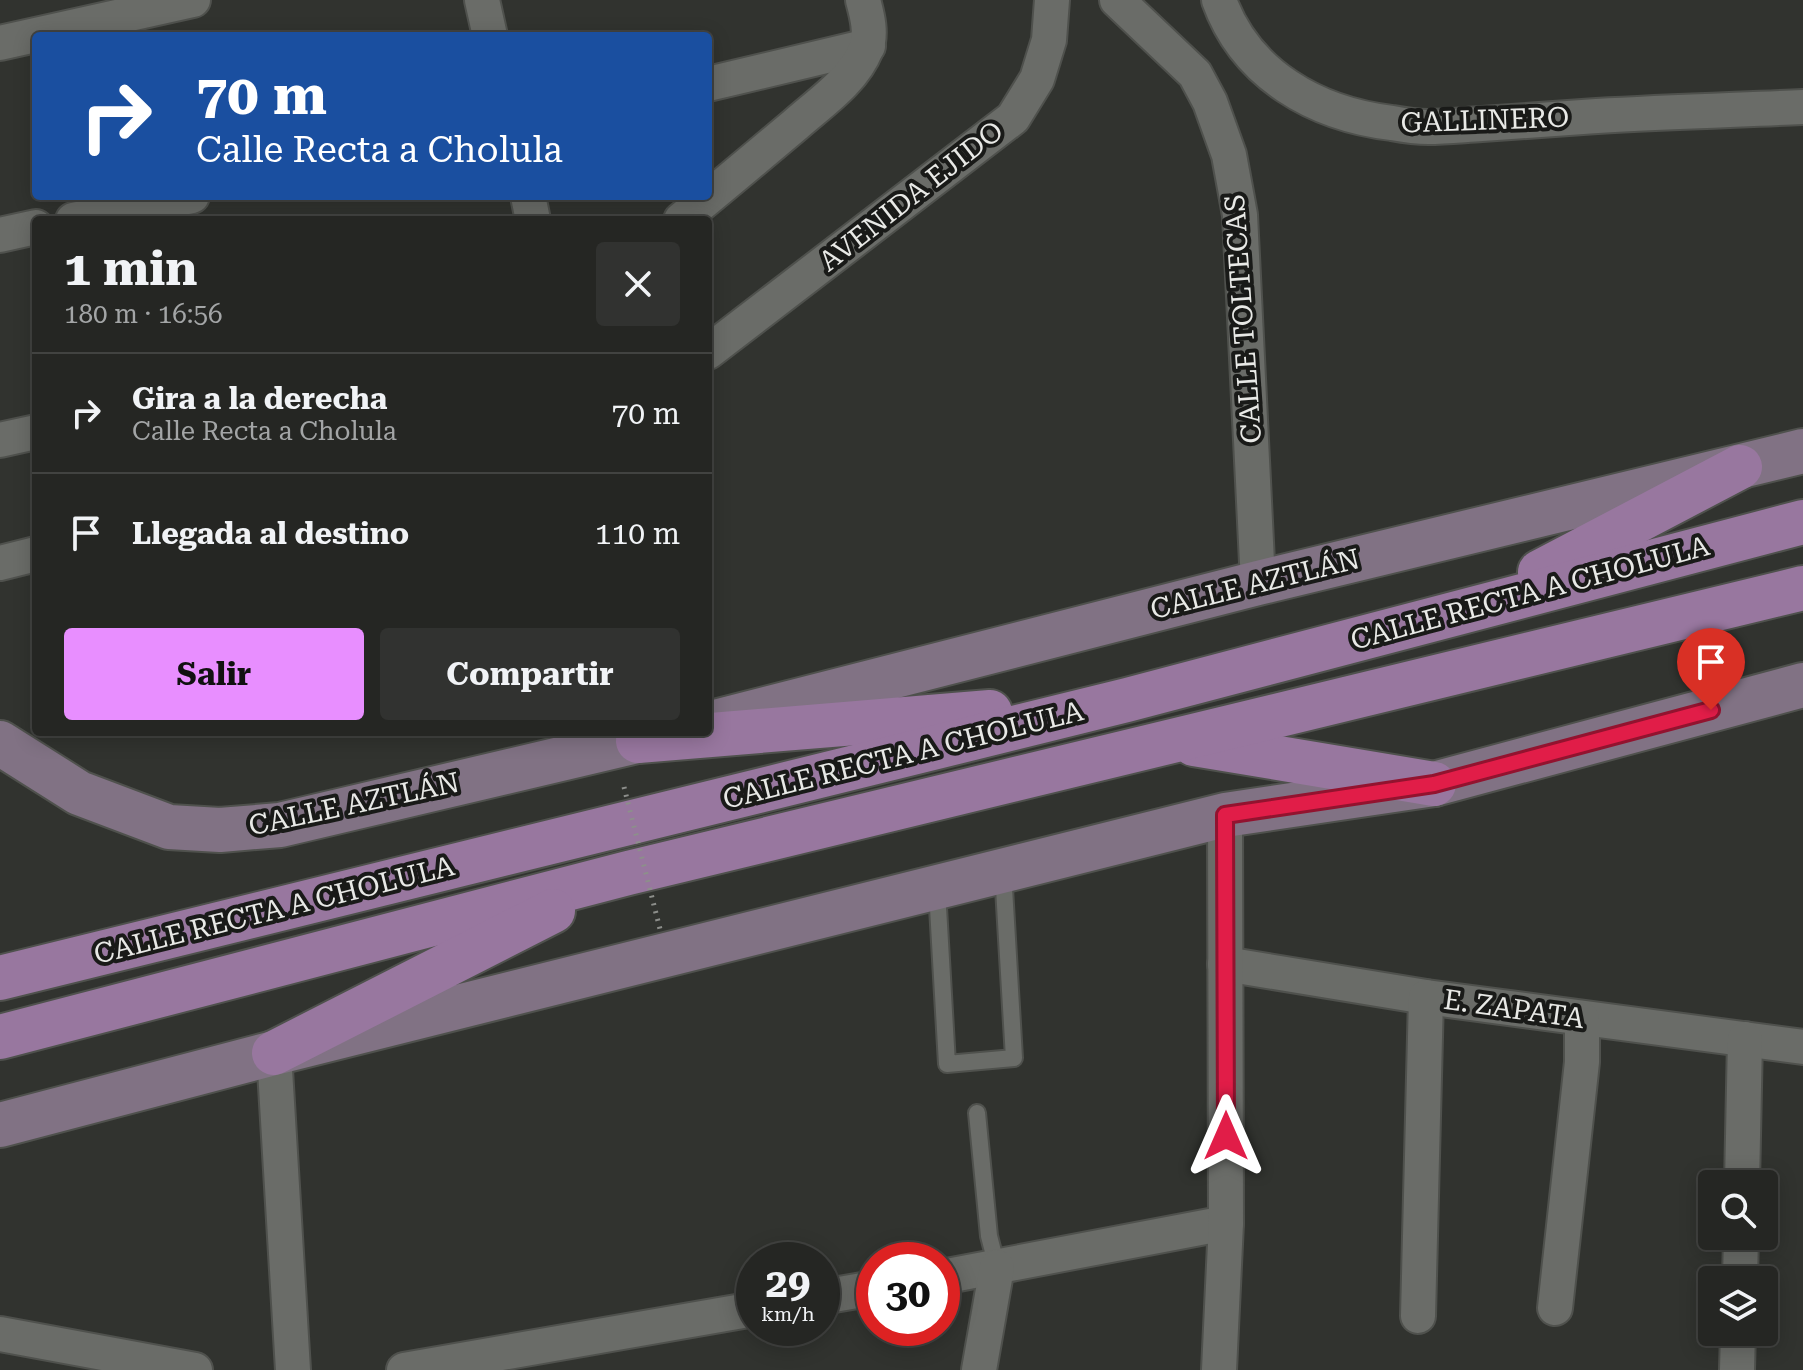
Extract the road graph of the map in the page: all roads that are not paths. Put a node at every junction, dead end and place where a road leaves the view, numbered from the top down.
1 (193, 0) edge
2 (482, 0) edge
3 (863, 0) edge
4 (1052, 0) edge
5 (1117, 0) edge
6 (1219, 0) edge
7 (49, 32) edge
8 (489, 32) edge
9 (32, 36) edge
10 (0, 43) edge
11 (868, 46) junction
12 (712, 83) edge
13 (1803, 107) edge
14 (712, 195) edge
15 (172, 200) edge
16 (706, 200) edge
17 (93, 216) edge
18 (686, 216) edge
19 (32, 228) edge
20 (0, 235) edge
21 (712, 349) edge
22 (32, 433) edge
23 (0, 440) edge
24 (1803, 451) edge
25 (1740, 467) junction
26 (1803, 522) edge
27 (32, 555) edge
28 (0, 563) edge
29 (1258, 583) junction
30 (1803, 588) edge
31 (1473, 608) junction
32 (1803, 685) edge
33 (1127, 700) junction
34 (712, 722) edge
35 (712, 733) edge
36 (656, 737) edge
37 (1176, 741) junction
38 (0, 743) edge
39 (1434, 784) junction
40 (1225, 815) junction
41 (1003, 870) junction
42 (628, 873) junction
43 (936, 887) junction
44 (1225, 964) junction
45 (0, 978) edge
46 (1426, 997) junction
47 (1582, 1019) junction
48 (0, 1037) edge
49 (1745, 1039) junction
50 (1803, 1047) edge
51 (274, 1053) junction
52 (977, 1113) dead end
53 (0, 1125) edge
54 (1742, 1170) edge
55 (1226, 1223) junction
56 (997, 1267) junction
57 (960, 1274) edge
58 (1555, 1308) dead end
59 (736, 1312) edge
60 (1418, 1316) dead end
61 (0, 1334) edge
62 (1738, 1346) edge
63 (192, 1370) edge
64 (293, 1370) edge
65 (404, 1370) edge
66 (979, 1370) edge
67 (1219, 1370) edge
68 (1737, 1370) edge

1 - 7 street
2 - 8 street
3 - 11 street
4 - 21 street, AVENIDA EJIDO
5 - 29 street, CALLE TOLTECAS
6 - 13 street, GALLINERO
9 - 10 street
11 - 12 street
11 - 14 street
15 - 17 street
16 - 18 street
19 - 20 street
22 - 23 street
24 - 25 main road, CALLE AZTLÁN
25 - 29 main road, CALLE AZTLÁN
25 - 31 main road
26 - 31 main road, CALLE RECTA A CHOLULA
27 - 28 street
29 - 34 main road, CALLE AZTLÁN
30 - 37 main road, CALLE RECTA A CHOLULA
31 - 33 main road, CALLE RECTA A CHOLULA
32 - 39 main road
33 - 35 main road
33 - 45 main road, CALLE RECTA A CHOLULA
36 - 38 main road, CALLE AZTLÁN
37 - 39 main road
37 - 42 main road, CALLE RECTA A CHOLULA
39 - 40 main road
40 - 41 main road
40 - 44 street
41 - 43 main road
41 - 43 lane
42 - 48 main road, CALLE RECTA A CHOLULA
42 - 51 main road
43 - 51 main road
44 - 46 street, E. ZAPATA
44 - 55 street
46 - 47 street, E. ZAPATA
46 - 60 street
47 - 49 street, E. ZAPATA
47 - 58 street
49 - 50 street, E. ZAPATA
49 - 54 street
51 - 53 main road
51 - 64 street
52 - 56 lane
55 - 56 street
55 - 67 street
56 - 57 street
56 - 66 street
59 - 65 street
61 - 63 street
62 - 68 street

